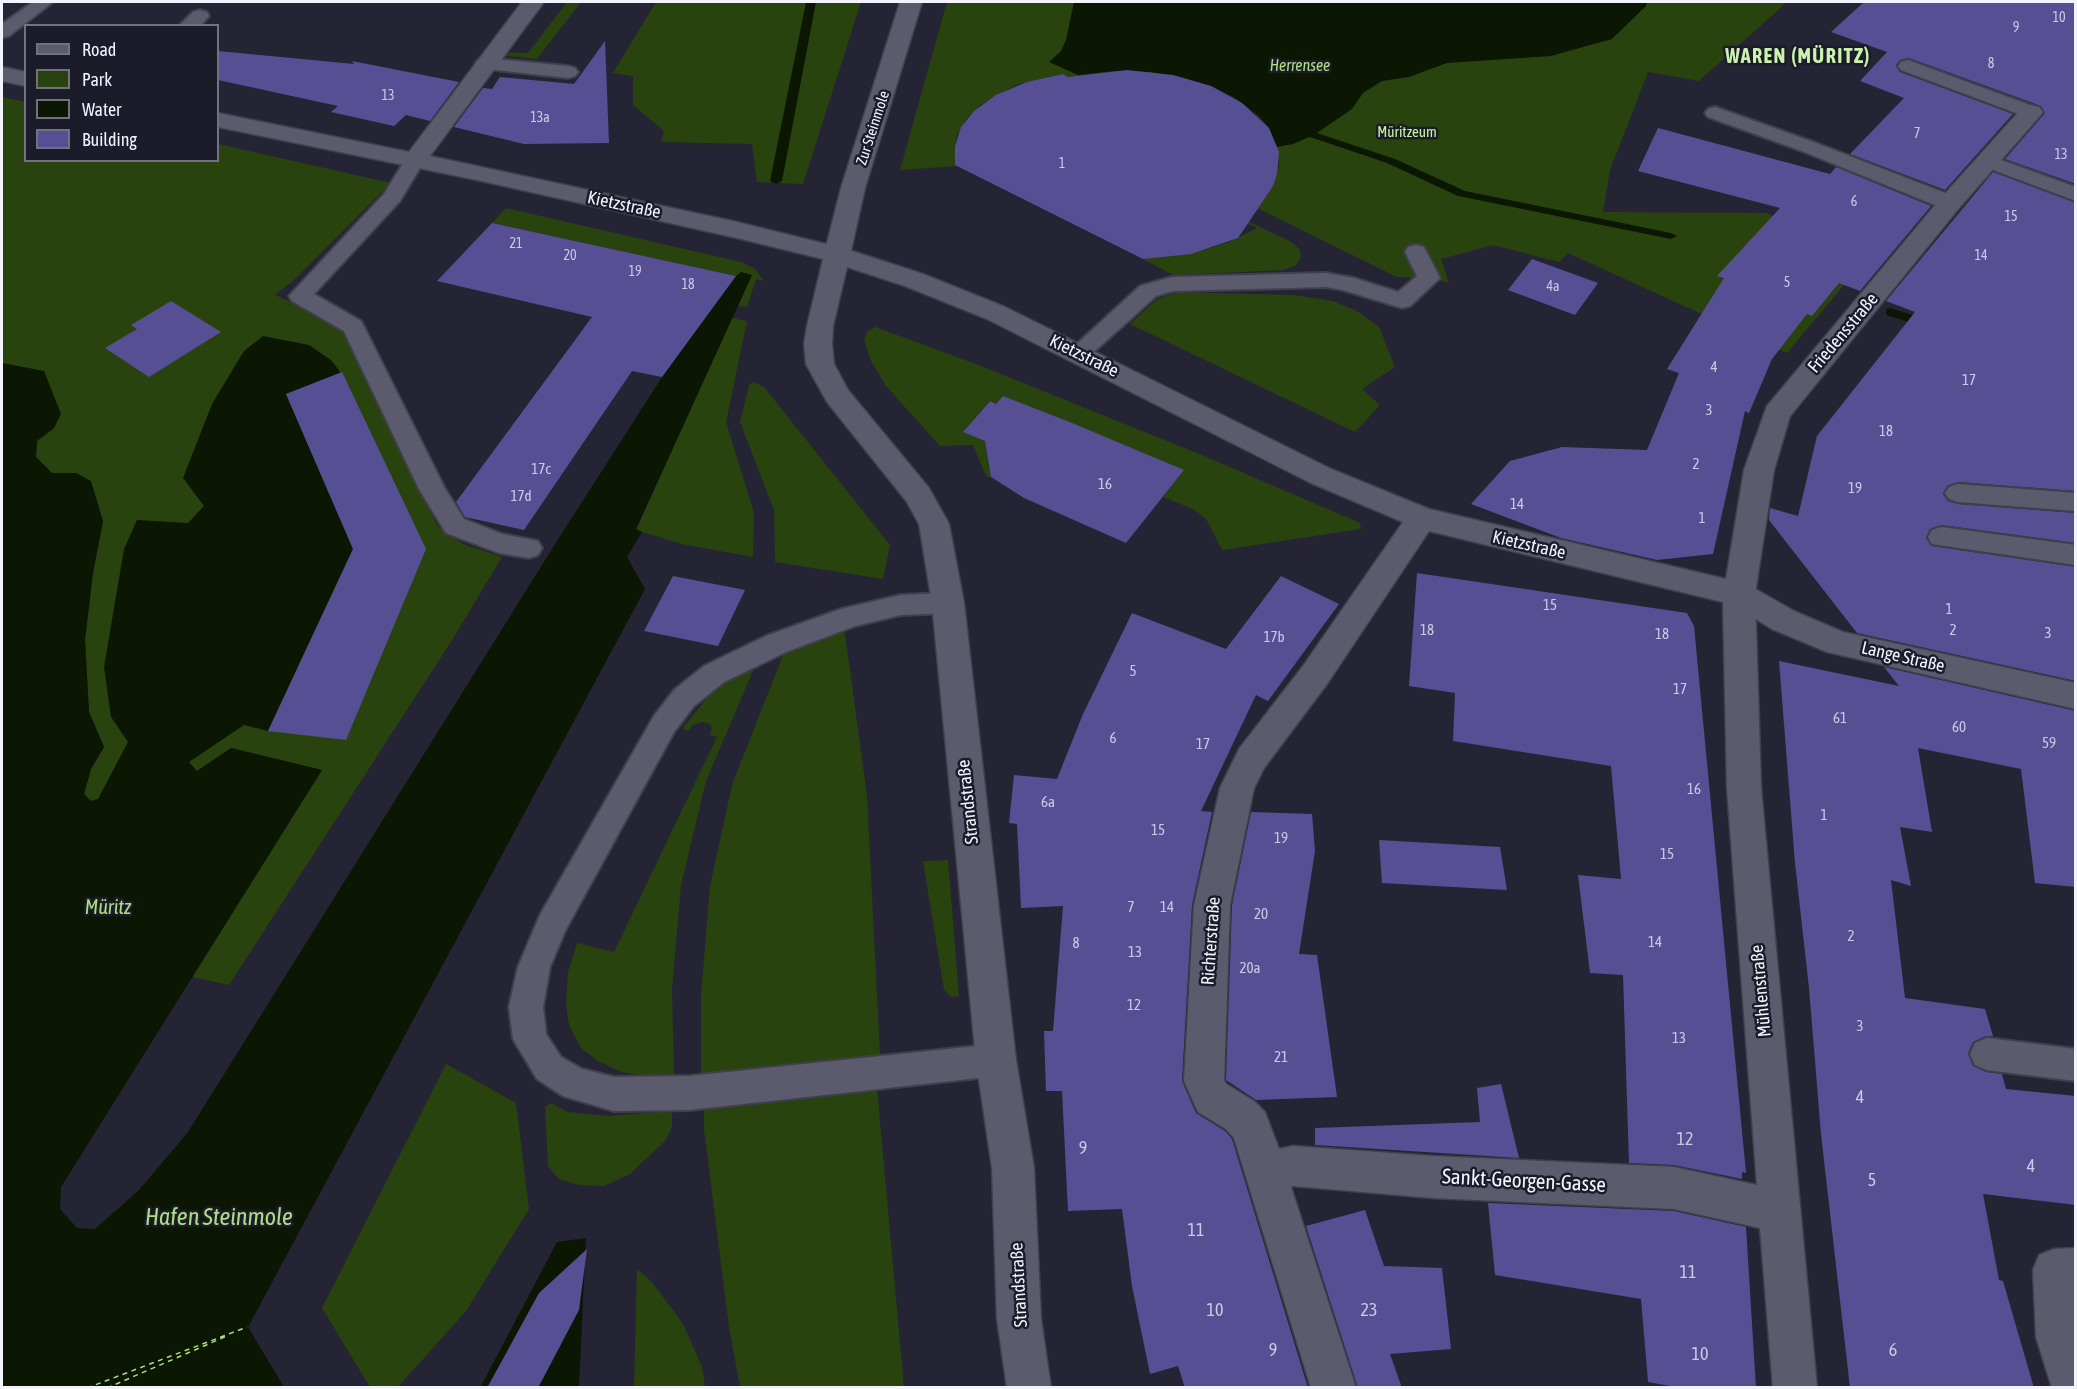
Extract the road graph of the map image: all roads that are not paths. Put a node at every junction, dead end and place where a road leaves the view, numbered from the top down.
1 (44, 2) edge
2 (533, 2) edge
3 (911, 2) edge
4 (2, 32) edge
5 (485, 64) junction
6 (1908, 66) dead end
7 (568, 72) dead end
8 (2, 74) edge
9 (24, 79) edge
10 (2031, 112) joint
11 (1715, 113) dead end
12 (219, 120) edge
13 (414, 161) junction
14 (1987, 161) junction
15 (2076, 195) edge
16 (1950, 203) junction
17 (1416, 252) dead end
18 (837, 255) junction
19 (1079, 353) junction
20 (1958, 493) dead end
21 (2076, 502) edge
22 (1422, 518) junction
23 (1941, 537) dead end
24 (529, 548) dead end
25 (2076, 555) edge
26 (1738, 594) junction
27 (948, 603) junction
28 (2076, 696) edge
29 (1987, 1054) dead end
30 (996, 1060) junction
31 (2076, 1065) edge
32 (1267, 1173) junction
33 (1780, 1211) junction
34 (2076, 1269) edge
35 (1029, 1388) edge
36 (1334, 1388) edge
37 (1794, 1388) edge
38 (2075, 1388) edge

1 - 4 lane
2 - 5 street
3 - 18 street, Zur Steinmole
5 - 7 lane
5 - 13 street
6 - 10 lane
8 - 9 street
10 - 14 street, Friedensstraße
11 - 16 lane
12 - 13 street, Kietzstraße
13 - 18 street, Kietzstraße
13 - 24 lane
14 - 15 lane
14 - 16 street, Friedensstraße
16 - 26 street, Friedensstraße
17 - 19 lane
18 - 19 street, Kietzstraße
18 - 27 street, Strandstraße
19 - 22 street, Kietzstraße
20 - 21 lane
22 - 26 street, Kietzstraße
22 - 32 street, Richterstraße
23 - 25 lane
26 - 28 street, Lange Straße
26 - 33 street, Mühlenstraße
27 - 30 street, Strandstraße
27 - 30 lane
29 - 31 lane
30 - 35 street, Strandstraße
32 - 33 street, Sankt-Georgen-Gasse
32 - 36 street, Richterstraße
33 - 37 street, Mühlenstraße
34 - 38 street

